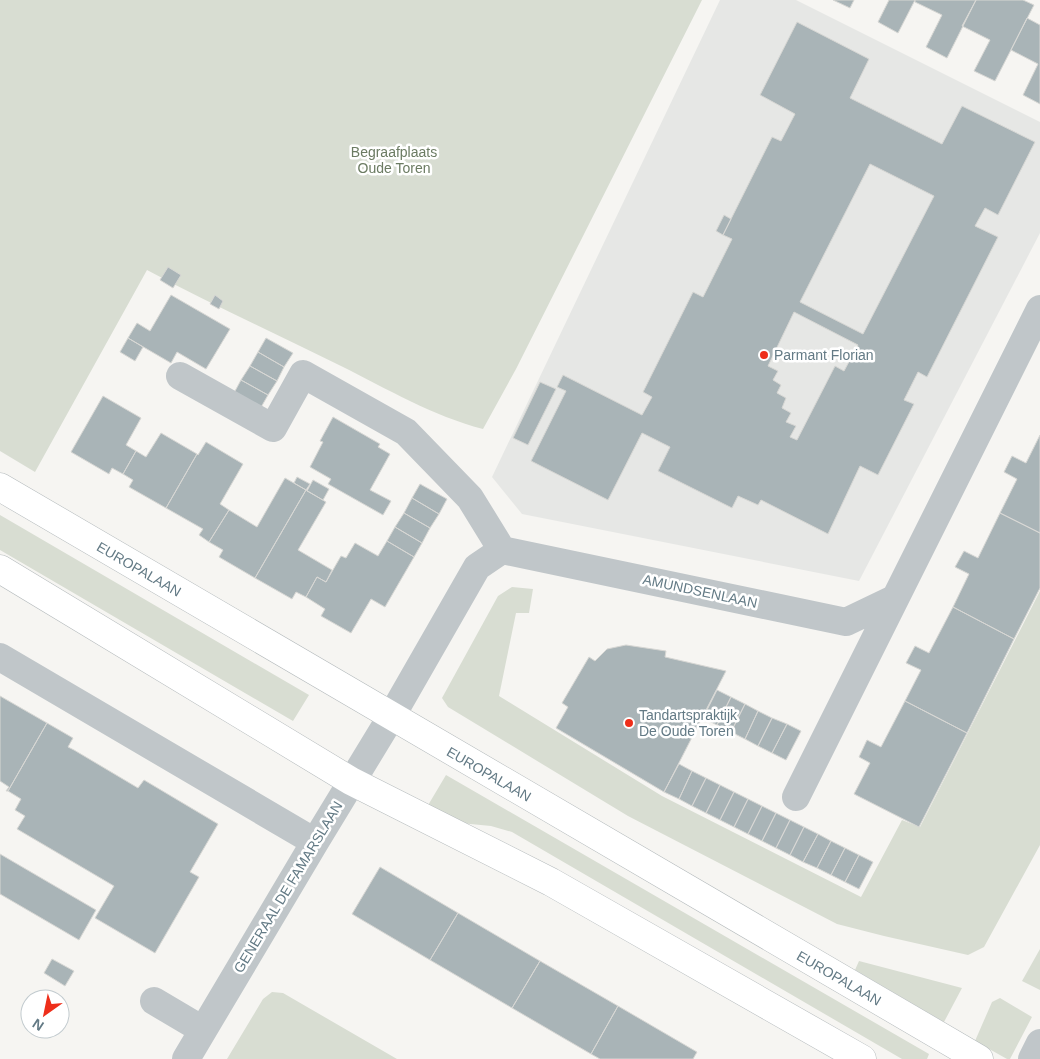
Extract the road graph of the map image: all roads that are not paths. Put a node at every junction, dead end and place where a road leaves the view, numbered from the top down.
1 (1040, 310) edge
2 (180, 376) dead end
3 (0, 487) edge
4 (502, 550) junction
5 (0, 569) edge
6 (894, 598) junction
7 (0, 657) edge
8 (391, 717) junction
9 (351, 782) junction
10 (796, 797) dead end
11 (315, 842) junction
12 (154, 1001) dead end
13 (203, 1030) junction
14 (1040, 1043) edge
15 (186, 1059) edge
16 (862, 1059) edge
17 (978, 1059) edge
18 (1032, 1059) edge

1 - 6 street
2 - 4 street
3 - 8 main road, EUROPALAAN
4 - 6 street, AMUNDSENLAAN
4 - 8 street
5 - 9 main road
6 - 10 street
7 - 11 street
8 - 9 street, GENERAAL DE FAMARSLAAN
8 - 17 main road, EUROPALAAN
9 - 11 street, GENERAAL DE FAMARSLAAN
9 - 16 main road
11 - 13 street, GENERAAL DE FAMARSLAAN
12 - 13 street
13 - 15 street, GENERAAL DE FAMARSLAAN
14 - 18 street

